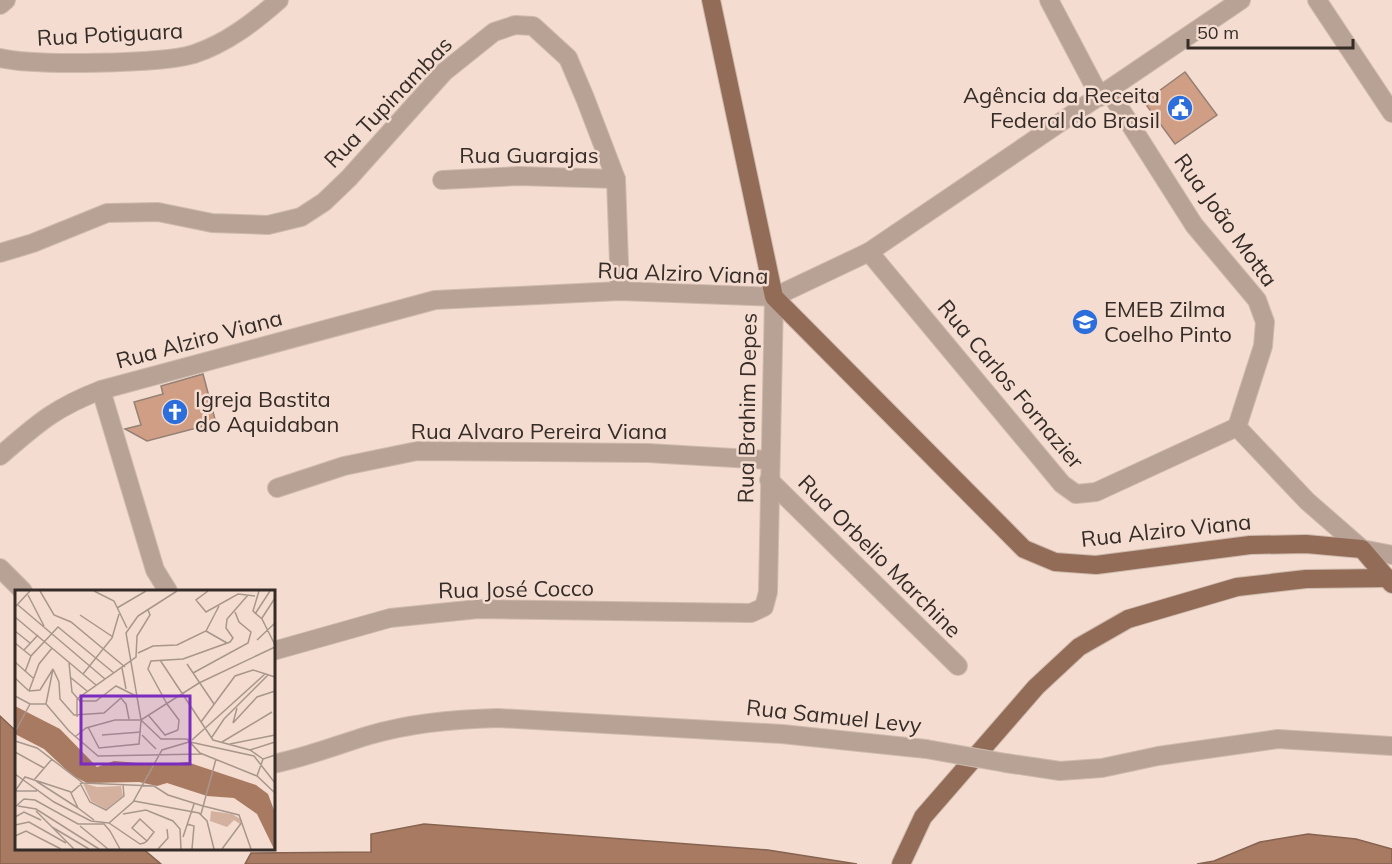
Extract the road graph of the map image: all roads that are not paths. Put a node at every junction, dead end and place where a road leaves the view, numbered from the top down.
1 (6, 0) edge
2 (279, 0) edge
3 (711, 0) edge
4 (1049, 0) edge
5 (1240, 0) edge
6 (1317, 0) edge
7 (0, 4) edge
8 (0, 58) edge
9 (1105, 94) junction
10 (1392, 113) edge
11 (616, 179) junction
12 (442, 180) dead end
13 (869, 252) junction
14 (0, 253) edge
15 (620, 291) junction
16 (774, 297) junction
17 (101, 390) junction
18 (1237, 427) junction
19 (0, 456) edge
20 (769, 460) junction
21 (769, 480) junction
22 (277, 488) dead end
23 (1362, 549) junction
24 (1392, 555) edge
25 (0, 568) edge
26 (1390, 580) edge
27 (22, 590) edge
28 (167, 590) edge
29 (764, 608) joint
30 (274, 651) edge
31 (958, 666) dead end
32 (1392, 746) edge
33 (274, 764) edge
34 (901, 864) edge

1 - 7 street
2 - 8 street, Rua Potiguara
3 - 16 main road, Rua Brahim Depes
4 - 9 street, Rua João Motta
5 - 9 street
6 - 10 street
9 - 13 street
9 - 18 street, Rua João Motta
11 - 12 street, Rua Guarajas
11 - 14 street, Rua Tupinambas
11 - 15 street, Rua Tupinambas
13 - 16 street
13 - 18 street, Rua Carlos Fornazier
15 - 16 street, Rua Alziro Viana
15 - 17 street, Rua Alziro Viana
16 - 20 street, Rua Brahim Depes
16 - 23 main road, Rua Alziro Viana
17 - 19 street, Rua Alziro Viana
17 - 28 street
18 - 23 street
20 - 21 street, Rua Brahim Depes
20 - 22 street, Rua Alvaro Pereira Viana
21 - 29 street, Rua Brahim Depes
21 - 31 street, Rua Orbelio Marchine
23 - 24 street
23 - 26 main road
25 - 27 street
26 - 34 main road
29 - 30 street, Rua José Cocco
32 - 33 street, Rua Samuel Levy, bridge

